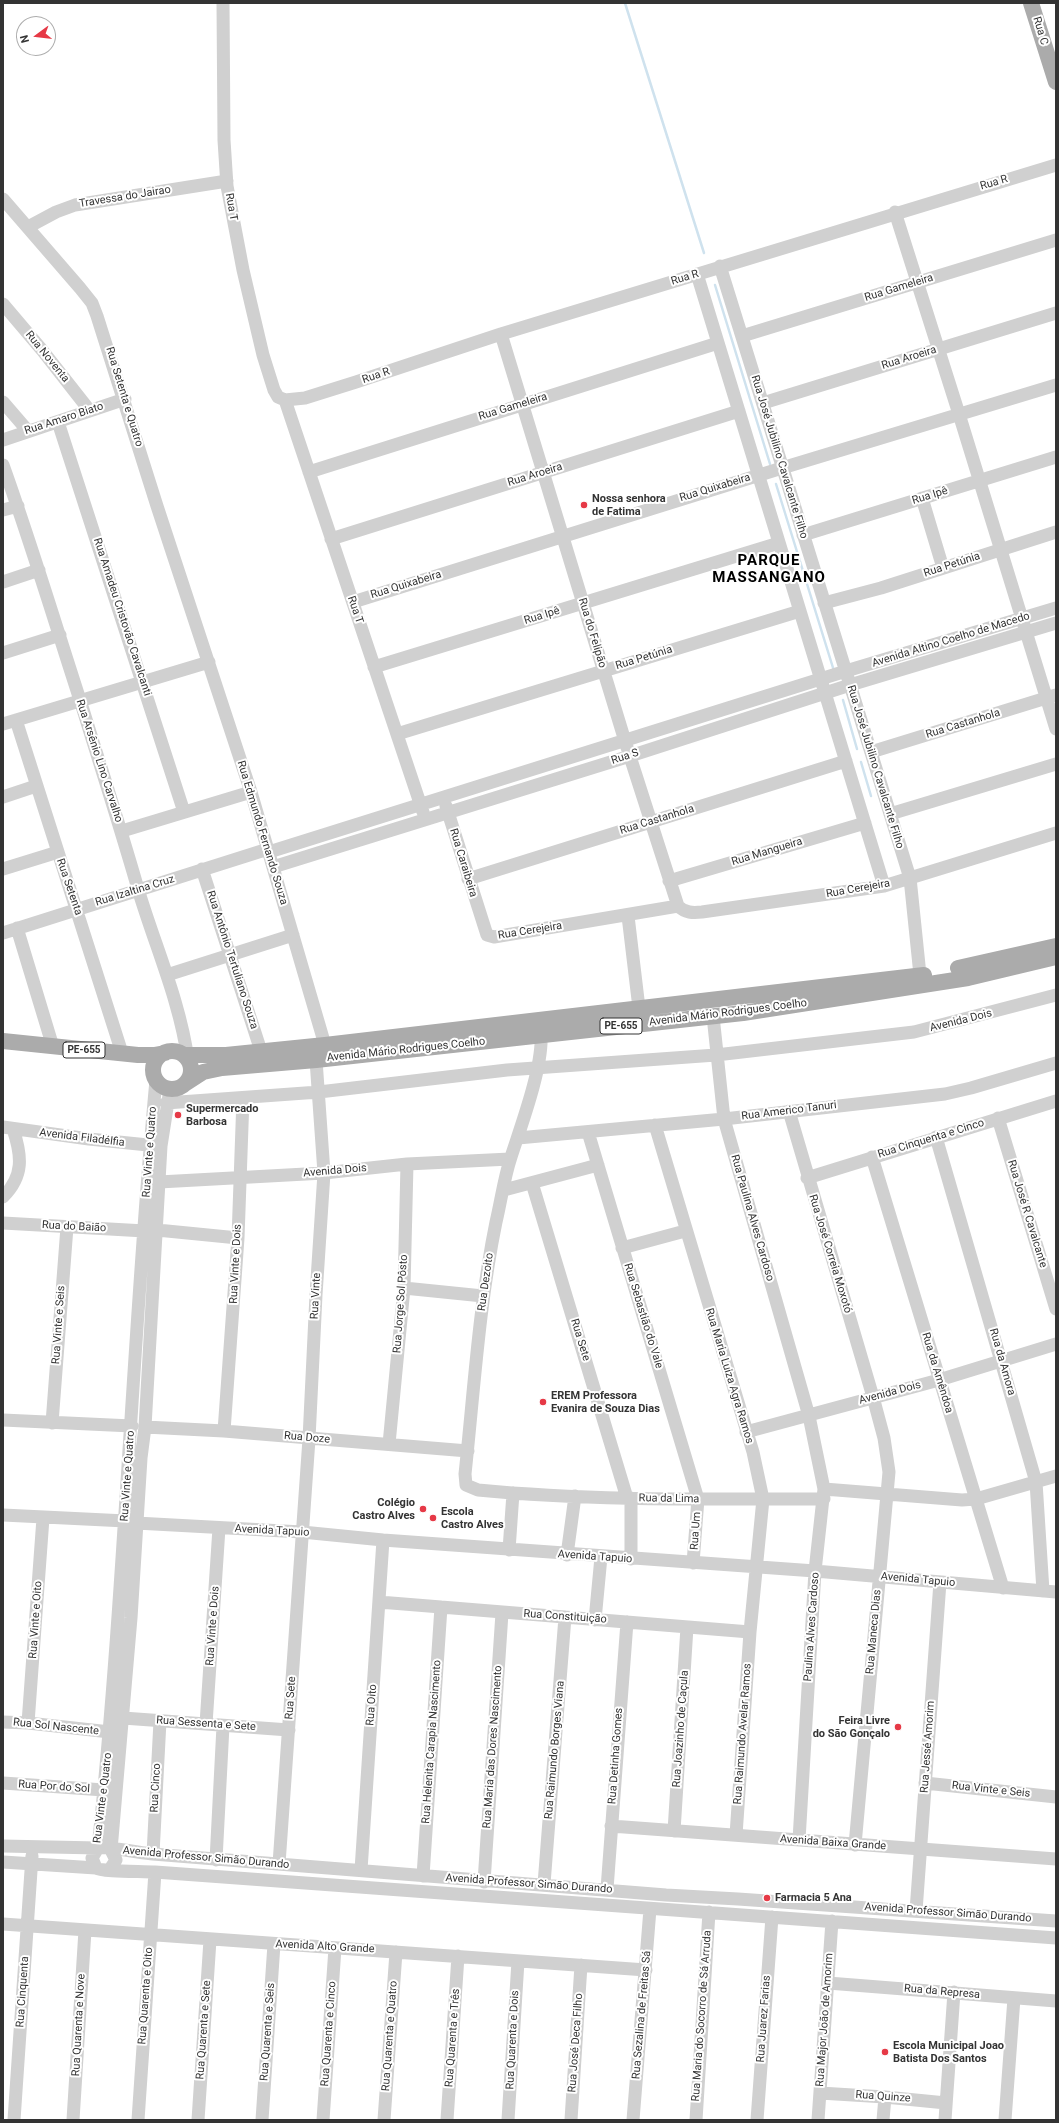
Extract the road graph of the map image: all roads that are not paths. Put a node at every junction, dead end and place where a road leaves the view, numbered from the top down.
1 (223, 3) edge
2 (1031, 3) edge
3 (1054, 71) edge
4 (1056, 165) edge
5 (227, 181) junction
6 (3, 199) edge
7 (895, 212) junction
8 (28, 227) junction
9 (1056, 240) edge
10 (720, 266) junction
11 (697, 274) junction
12 (918, 282) junction
13 (3, 304) edge
14 (1056, 314) edge
15 (501, 334) junction
16 (742, 336) junction
17 (718, 343) junction
18 (939, 349) junction
19 (1056, 385) edge
20 (125, 399) junction
21 (285, 400) junction
22 (3, 402) edge
23 (763, 404) junction
24 (522, 405) junction
25 (90, 411) junction
26 (739, 411) junction
27 (959, 414) junction
28 (58, 422) junction
29 (28, 431) junction
30 (3, 440) edge
31 (1056, 457) edge
32 (3, 465) edge
33 (782, 468) junction
34 (309, 472) junction
35 (542, 473) junction
36 (758, 475) junction
37 (979, 480) junction
38 (922, 498) junction
39 (18, 506) junction
40 (3, 510) edge
41 (1056, 532) edge
42 (803, 535) junction
43 (562, 536) junction
44 (331, 539) junction
45 (779, 543) junction
46 (1001, 549) junction
47 (943, 568) junction
48 (39, 570) junction
49 (3, 582) edge
50 (353, 602) junction
51 (583, 603) junction
52 (824, 603) junction
53 (1056, 608) edge
54 (800, 611) junction
55 (1022, 619) junction
56 (196, 622) joint
57 (1056, 623) edge
58 (1027, 633) junction
59 (60, 635) junction
60 (3, 653) edge
61 (209, 662) junction
62 (374, 667) junction
63 (603, 671) junction
64 (846, 671) junction
65 (821, 679) junction
66 (144, 683) junction
67 (850, 685) junction
68 (825, 693) junction
69 (1051, 697) edge
70 (80, 703) junction
71 (16, 720) junction
72 (3, 724) edge
73 (1056, 729) edge
74 (397, 734) junction
75 (625, 741) junction
76 (871, 752) junction
77 (630, 756) junction
78 (846, 761) junction
79 (1056, 764) edge
80 (36, 786) junction
81 (251, 792) junction
82 (3, 797) edge
83 (444, 798) junction
84 (421, 805) junction
85 (184, 812) junction
86 (448, 813) junction
87 (890, 814) junction
88 (425, 820) junction
89 (651, 822) junction
90 (865, 823) junction
91 (122, 830) junction
92 (1056, 833) edge
93 (269, 851) junction
94 (58, 852) junction
95 (273, 867) junction
96 (3, 869) edge
97 (202, 869) junction
98 (910, 878) junction
99 (468, 879) junction
100 (669, 882) junction
101 (884, 886) junction
102 (138, 890) junction
103 (678, 906) junction
104 (77, 909) junction
105 (628, 916) junction
106 (17, 928) junction
107 (483, 928) joint
108 (3, 933) edge
109 (293, 935) junction
110 (1056, 946) edge
111 (229, 955) junction
112 (1056, 957) edge
113 (167, 975) junction
114 (920, 975) junction
115 (1056, 995) edge
116 (639, 1008) junction
117 (713, 1016) junction
118 (541, 1035) junction
119 (3, 1041) edge
120 (325, 1045) junction
121 (53, 1047) junction
122 (261, 1052) junction
123 (122, 1053) junction
124 (165, 1053) junction
125 (716, 1055) junction
126 (186, 1057) junction
127 (316, 1060) junction
128 (1056, 1063) edge
129 (537, 1069) junction
130 (156, 1080) junction
131 (186, 1082) junction
132 (319, 1092) junction
133 (168, 1096) junction
134 (243, 1098) junction
135 (1056, 1101) edge
136 (789, 1111) junction
137 (998, 1118) junction
138 (724, 1119) junction
139 (654, 1125) junction
140 (8, 1128) edge
141 (588, 1132) junction
142 (936, 1137) junction
143 (518, 1138) junction
144 (155, 1145) junction
145 (872, 1157) junction
146 (510, 1159) junction
147 (407, 1164) junction
148 (598, 1165) junction
149 (324, 1173) junction
150 (240, 1177) junction
151 (807, 1178) junction
152 (159, 1182) junction
153 (532, 1182) junction
154 (504, 1190) junction
155 (3, 1197) edge
156 (3, 1223) edge
157 (67, 1227) junction
158 (151, 1230) junction
159 (685, 1231) junction
160 (238, 1238) junction
161 (622, 1248) junction
162 (404, 1288) junction
163 (483, 1296) junction
164 (1056, 1309) edge
165 (1056, 1344) edge
166 (1002, 1360) junction
167 (939, 1380) junction
168 (873, 1397) junction
169 (809, 1416) junction
170 (3, 1420) edge
171 (52, 1423) junction
172 (132, 1426) junction
173 (145, 1427) junction
174 (224, 1431) junction
175 (746, 1432) junction
176 (309, 1439) junction
177 (389, 1444) junction
178 (468, 1451) junction
179 (1056, 1476) edge
180 (1036, 1482) junction
181 (513, 1493) junction
182 (824, 1494) junction
183 (888, 1495) junction
184 (575, 1496) junction
185 (629, 1498) junction
186 (698, 1499) junction
187 (763, 1499) junction
188 (976, 1499) junction
189 (3, 1515) edge
190 (43, 1518) junction
191 (131, 1522) junction
192 (220, 1528) junction
193 (302, 1532) junction
194 (129, 1540) junction
195 (383, 1540) junction
196 (509, 1550) junction
197 (567, 1555) junction
198 (601, 1557) junction
199 (631, 1560) junction
200 (694, 1563) junction
201 (757, 1568) junction
202 (815, 1572) junction
203 (880, 1577) junction
204 (940, 1582) junction
205 (1003, 1588) junction
206 (1052, 1592) edge
207 (379, 1602) junction
208 (441, 1607) junction
209 (502, 1613) junction
210 (565, 1617) junction
211 (595, 1620) junction
212 (627, 1622) junction
213 (687, 1627) junction
214 (750, 1632) junction
215 (123, 1718) junction
216 (160, 1721) junction
217 (3, 1722) edge
218 (28, 1723) junction
219 (206, 1724) junction
220 (223, 1726) junction
221 (289, 1730) junction
222 (110, 1732) junction
223 (3, 1783) edge
224 (925, 1783) junction
225 (104, 1790) junction
226 (1056, 1797) edge
227 (102, 1805) junction
228 (117, 1806) junction
229 (611, 1826) junction
230 (674, 1830) junction
231 (736, 1836) junction
232 (798, 1840) junction
233 (855, 1845) junction
234 (3, 1846) edge
235 (49, 1847) junction
236 (98, 1848) junction
237 (922, 1849) junction
238 (112, 1850) junction
239 (153, 1854) junction
240 (1056, 1858) edge
241 (216, 1860) junction
242 (3, 1862) edge
243 (32, 1864) junction
244 (279, 1864) junction
245 (96, 1868) junction
246 (110, 1869) junction
247 (361, 1870) junction
248 (155, 1872) junction
249 (423, 1876) junction
250 (484, 1882) junction
251 (544, 1884) junction
252 (607, 1890) junction
253 (666, 1895) junction
254 (738, 1899) junction
255 (650, 1910) junction
256 (916, 1911) junction
257 (709, 1912) junction
258 (937, 1913) junction
259 (737, 1914) junction
260 (772, 1917) junction
261 (832, 1921) junction
262 (1056, 1921) edge
263 (3, 1924) edge
264 (27, 1926) junction
265 (935, 1928) junction
266 (85, 1930) junction
267 (150, 1935) junction
268 (1056, 1938) edge
269 (210, 1940) junction
270 (274, 1944) junction
271 (335, 1948) junction
272 (396, 1952) junction
273 (458, 1956) junction
274 (518, 1961) junction
275 (581, 1965) junction
276 (646, 1970) junction
277 (828, 1983) junction
278 (954, 1992) junction
279 (1014, 1998) junction
280 (1056, 2001) edge
281 (820, 2093) junction
282 (885, 2096) junction
283 (946, 2103) junction
284 (14, 2120) edge
285 (73, 2120) edge
286 (138, 2120) edge
287 (198, 2120) edge
288 (262, 2120) edge
289 (323, 2120) edge
290 (384, 2120) edge
291 (447, 2120) edge
292 (508, 2120) edge
293 (571, 2120) edge
294 (634, 2120) edge
295 (696, 2120) edge
296 (757, 2120) edge
297 (818, 2120) edge
298 (883, 2120) edge
299 (945, 2120) edge
300 (1005, 2120) edge

1 - 5 street, Rua T
2 - 3 main road, Rua C
4 - 7 street, Rua R
5 - 8 street, Travessa do Jairao
5 - 21 street, Rua T
6 - 8 street, Rua Setenta e Quatro
7 - 10 street, Rua R
7 - 12 street
8 - 20 street, Rua Setenta e Quatro
9 - 12 street, Rua Gameleira
10 - 11 street, Rua R
10 - 16 street, Rua José Jubilino Cavalcante Filho
11 - 15 street, Rua R
11 - 17 street
12 - 16 street, Rua Gameleira
12 - 18 street
13 - 25 street, Rua Noventa
14 - 18 street, Rua Aroeira
15 - 21 street, Rua R
15 - 24 street, Rua do Felipão
16 - 23 street, Rua José Jubilino Cavalcante Filho
17 - 24 street, Rua Gameleira
17 - 26 street
18 - 23 street, Rua Aroeira
18 - 27 street
19 - 27 street, Rua Quixabeira
20 - 25 street, Rua Amaro Biato
20 - 56 street, Rua Setenta e Quatro
21 - 34 street, Rua T
22 - 29 street
23 - 33 street, Rua José Jubilino Cavalcante Filho
24 - 34 street, Rua Gameleira
24 - 35 street, Rua do Felipão
25 - 28 street, Rua Amaro Biato
26 - 35 street, Rua Aroeira
26 - 36 street
27 - 33 street, Rua Quixabeira
27 - 37 street
28 - 29 street, Rua Amaro Biato
28 - 66 street, Rua Amadeu Cristovão Cavalcanti
29 - 30 street, Rua Amaro Biato
31 - 37 street, Rua Ipê
32 - 39 street, Rua Arsênio Lino Carvalho
33 - 36 street, Rua Quixabeira
33 - 42 street, Rua José Jubilino Cavalcante Filho
34 - 44 street, Rua T
35 - 43 street, Rua do Felipão
35 - 44 street, Rua Aroeira
36 - 43 street, Rua Quixabeira
36 - 45 street
37 - 38 street, Rua Ipê
37 - 46 street
38 - 42 street, Rua Ipê
38 - 47 street
39 - 40 street
39 - 48 street, Rua Arsênio Lino Carvalho
41 - 46 street, Rua Petúnia
42 - 52 street, Rua José Jubilino Cavalcante Filho
43 - 50 street, Rua Quixabeira
43 - 51 street, Rua do Felipão
44 - 50 street, Rua T
45 - 51 street, Rua Ipê
45 - 54 street
46 - 47 street, Rua Petúnia
46 - 55 street
47 - 52 street, Rua Petúnia
48 - 49 street
48 - 59 street, Rua Arsênio Lino Carvalho
50 - 62 street, Rua T
51 - 62 street, Rua Ipê
51 - 63 street, Rua do Felipão
52 - 64 street, Rua José Jubilino Cavalcante Filho
53 - 55 street, Avenida Altino Coelho de Macedo
54 - 63 street, Rua Petúnia
54 - 65 street
55 - 58 street
55 - 64 street, Avenida Altino Coelho de Macedo
56 - 61 street, Rua Edmundo Fernando Souza
57 - 58 street, Avenida Altino Coelho de Macedo
58 - 67 street, Avenida Altino Coelho de Macedo
58 - 69 street
59 - 60 street
59 - 70 street, Rua Arsênio Lino Carvalho
61 - 66 street
61 - 81 street, Rua Edmundo Fernando Souza
62 - 74 street, Rua T
63 - 74 street, Rua Petúnia
63 - 75 street, Rua do Felipão
64 - 65 street, Avenida Altino Coelho de Macedo
64 - 67 street, Rua José Jubilino Cavalcante Filho
65 - 68 street
65 - 75 street, Rua S
66 - 70 street
66 - 85 street, Rua Amadeu Cristovão Cavalcanti
67 - 68 street, Avenida Altino Coelho de Macedo
67 - 76 street, Rua José Jubilino Cavalcante Filho
68 - 77 street, Rua S
68 - 78 street
69 - 73 street
69 - 76 street, Rua Castanhola
70 - 71 street
70 - 91 street, Rua Arsênio Lino Carvalho
71 - 72 street
71 - 80 street, Rua Setenta
74 - 84 street, Rua T
75 - 77 street, Rua do Felipão
75 - 83 street, Rua S
76 - 87 street, Rua José Jubilino Cavalcante Filho
77 - 86 street, Rua S
77 - 89 street, Rua do Felipão
78 - 89 street, Rua Castanhola
78 - 90 street
79 - 87 street
80 - 82 street
80 - 94 street, Rua Setenta
81 - 85 street
81 - 93 street, Rua Edmundo Fernando Souza
83 - 84 street, Rua S
83 - 86 street, Rua Caraibeira
84 - 88 street, Rua T
84 - 93 street, Rua S
85 - 91 street
86 - 88 street, Rua S
86 - 99 street, Rua Caraibeira
87 - 98 street, Rua José Jubilino Cavalcante Filho
88 - 95 street, Rua S
89 - 99 street, Rua Castanhola
89 - 100 street, Rua do Felipão
90 - 100 street, Rua Mangueira
90 - 101 street
91 - 102 street, Rua Arsênio Lino Carvalho
92 - 98 street, Rua Cerejeira
93 - 95 street, Rua Edmundo Fernando Souza
93 - 97 street, Rua Izaltina Cruz
94 - 96 street
94 - 104 street, Rua Setenta
95 - 109 street, Rua Edmundo Fernando Souza
97 - 102 street, Rua Izaltina Cruz
97 - 111 street, Rua Antônio Tertuliano Souza
98 - 101 street, Rua Cerejeira
98 - 114 street, Rua José Jubilino Cavalcante Filho
99 - 107 street, Rua Caraibeira
100 - 103 street, Rua do Felipão
101 - 103 street, Rua Cerejeira
102 - 104 street, Rua Izaltina Cruz
102 - 113 street, Rua Arsênio Lino Carvalho
103 - 105 street
104 - 106 street, Rua Izaltina Cruz
104 - 123 street, Rua Setenta
105 - 107 street, Rua Cerejeira
105 - 116 street
106 - 108 street, Rua Izaltina Cruz
106 - 121 street
109 - 111 street
109 - 120 street, Rua Edmundo Fernando Souza
110 - 114 main road, Avenida Mário Rodrigues Coelho / PE-655
111 - 113 street
111 - 122 street, Rua Antônio Tertuliano Souza
112 - 117 main road, Avenida Mário Rodrigues Coelho / PE-655
113 - 126 street, Rua Arsênio Lino Carvalho
114 - 116 main road, Avenida Mário Rodrigues Coelho / PE-655
115 - 125 street, Avenida Dois
116 - 120 main road, Avenida Mário Rodrigues Coelho / PE-655
117 - 118 main road, Avenida Mário Rodrigues Coelho / PE-655
117 - 125 street, Rua Paulina Alves Cardoso
118 - 127 main road, Avenida Mário Rodrigues Coelho / PE-655
118 - 129 street, Rua Dezoito
119 - 121 main road, PE-655
120 - 122 main road, Avenida Mário Rodrigues Coelho / PE-655
121 - 123 main road, PE-655
122 - 126 main road, Avenida Mário Rodrigues Coelho / PE-655
123 - 124 main road, PE-655
124 - 126 main road, PE-655
124 - 130 main road
125 - 129 street, Avenida Dois
125 - 138 street, Rua Paulina Alves Cardoso
126 - 131 main road
127 - 131 main road, Avenida Mário Rodrigues Coelho / PE-655
127 - 132 street, Rua Vinte
128 - 136 street, Rua Americo Tanuri
129 - 132 street, Avenida Dois
129 - 143 street, Rua Dezoito
130 - 133 main road
130 - 144 street, Rua Vinte e Quatro
131 - 133 main road, PE-655
132 - 134 street, Avenida Dois
132 - 149 street, Rua Vinte
133 - 134 street, Avenida Dois
133 - 144 street, Rua Vinte e Quatro
134 - 150 street, Rua Vinte e Dois
135 - 137 street, Rua Cinquenta e Cinco
136 - 138 street, Rua Americo Tanuri
136 - 151 street, Rua José Correia Moxotó
137 - 142 street, Rua Cinquenta e Cinco
137 - 164 street, Rua José R Cavalcante
138 - 139 street, Rua Americo Tanuri
138 - 169 street, Rua Paulina Alves Cardoso
139 - 141 street, Rua Americo Tanuri
139 - 159 street, Rua Maria Luiza Agra Ramos
140 - 144 street, Avenida Filadélfia
140 - 155 street
141 - 143 street, Rua Americo Tanuri
141 - 148 street, Rua Sebastião do Vale
142 - 145 street, Rua Cinquenta e Cinco
142 - 166 street, Rua da Amora
143 - 146 street, Rua Dezoito
144 - 152 street, Rua Vinte e Quatro
144 - 158 street, Rua Vinte e Quatro
145 - 151 street, Rua Cinquenta e Cinco
145 - 167 street, Rua da Amêndoa
146 - 147 street, Avenida Dois
146 - 154 street, Rua Dezoito
147 - 149 street, Avenida Dois
147 - 162 street, Rua Jorge Sol Pôsto
148 - 153 street
148 - 161 street, Rua Sebastião do Vale
149 - 150 street, Avenida Dois
149 - 176 street, Rua Vinte
150 - 152 street, Avenida Dois
150 - 160 street, Rua Vinte e Dois
151 - 168 street, Rua José Correia Moxotó
152 - 158 street, Rua Vinte e Quatro
153 - 154 street
153 - 185 street, Rua Sete
154 - 163 street, Rua Dezoito
156 - 157 street, Rua do Baião
157 - 158 street, Rua do Baião
157 - 171 street, Rua Vinte e Seis
158 - 160 street, Rua do Baião
158 - 172 street, Rua Vinte e Quatro
158 - 173 street, Rua Vinte e Quatro
159 - 161 street
159 - 175 street, Rua Maria Luiza Agra Ramos
160 - 174 street, Rua Vinte e Dois
161 - 186 street, Rua Sebastião do Vale
162 - 163 street
162 - 177 street, Rua Jorge Sol Pôsto
163 - 178 street, Rua Dezoito
165 - 166 street, Avenida Dois
166 - 167 street, Avenida Dois
166 - 180 street, Rua da Amora
167 - 168 street, Avenida Dois
167 - 188 street, Rua da Amêndoa
168 - 169 street, Avenida Dois
168 - 183 street, Rua Maneca Dias
169 - 175 street, Avenida Dois
169 - 182 street, Paulina Alves Cardoso
170 - 171 street
171 - 172 street
172 - 191 street, Rua Vinte e Quatro
173 - 174 street, Rua Doze
173 - 191 street, Rua Vinte e Quatro
174 - 176 street, Rua Doze
175 - 187 street, Rua Maria Luiza Agra Ramos
176 - 177 street, Rua Doze
176 - 193 street, Rua Vinte
177 - 178 street, Rua Doze
178 - 181 street, Rua Dezoito
179 - 180 street, Rua da Lima
180 - 188 street, Rua da Lima
180 - 206 street, Rua da Amora
181 - 184 street, Rua da Lima
181 - 196 street
182 - 183 street, Rua da Lima
182 - 187 street, Rua da Lima
182 - 202 street, Paulina Alves Cardoso
183 - 188 street, Rua da Lima
183 - 203 street, Rua Maneca Dias
184 - 185 street, Rua da Lima
184 - 197 street
185 - 186 street, Rua da Lima
185 - 199 street, Rua Sete
186 - 187 street, Rua da Lima
186 - 200 street, Rua Um
187 - 201 street, Rua Maria Luiza Agra Ramos
188 - 205 street, Rua da Amêndoa
189 - 190 street, Avenida Tapuio
190 - 191 street, Avenida Tapuio
190 - 218 street, Rua Vinte e Oito
191 - 192 street, Avenida Tapuio
191 - 194 street, Rua Vinte e Quatro
192 - 193 street, Avenida Tapuio
192 - 219 street, Rua Vinte e Dois
193 - 195 street, Avenida Tapuio
193 - 221 street, Rua Sete
194 - 215 street, Rua Vinte e Quatro
194 - 222 street, Rua Vinte e Quatro
195 - 196 street, Avenida Tapuio
195 - 207 street, Rua Oito
196 - 197 street, Avenida Tapuio
197 - 198 street, Avenida Tapuio
198 - 199 street, Avenida Tapuio
198 - 211 street
199 - 200 street, Avenida Tapuio
200 - 201 street, Avenida Tapuio
201 - 202 street, Avenida Tapuio
201 - 214 street, Rua Maria Luiza Agra Ramos
202 - 203 street, Avenida Tapuio
202 - 232 street, Paulina Alves Cardoso
203 - 204 street, Avenida Tapuio
203 - 233 street, Rua Maneca Dias
204 - 205 street, Avenida Tapuio
204 - 224 street, Rua Jessé Amorim
205 - 206 street, Avenida Tapuio
207 - 208 street, Rua Constituição
207 - 247 street, Rua Oito
208 - 209 street, Rua Constituição
208 - 249 street, Rua Helenita Carapia Nascimento
209 - 210 street, Rua Constituição
209 - 250 street, Rua Maria das Dores Nascimento
210 - 211 street, Rua Constituição
210 - 251 street, Rua Raimundo Borges Viana
211 - 212 street, Rua Constituição
212 - 213 street, Rua Constituição
212 - 229 street, Rua Detinha Gomes
213 - 214 street, Rua Constituição
213 - 230 street, Rua Joazinho de Caçula
214 - 231 street, Rua Raimundo Avelar Ramos
215 - 216 street, Rua Sessenta e Sete
215 - 228 street, Rua Vinte e Quatro
216 - 219 street, Rua Sessenta e Sete
216 - 239 street, Rua Cinco
217 - 218 street, Rua Sol Nascente
218 - 222 street, Rua Sol Nascente
219 - 220 street, Rua Sessenta e Sete
220 - 221 street, Rua Sessenta e Sete
220 - 241 street
221 - 244 street, Rua Sete
222 - 225 street, Rua Vinte e Quatro
223 - 225 street, Rua Por do Sol
224 - 226 street, Rua Vinte e Seis
224 - 237 street, Rua Jessé Amorim
225 - 227 street, Rua Vinte e Quatro
227 - 228 street
227 - 236 street, Rua Vinte e Quatro
228 - 238 street, Rua Vinte e Quatro
229 - 230 street, Avenida Baixa Grande
229 - 252 street, Rua Detinha Gomes
230 - 231 street, Avenida Baixa Grande
231 - 232 street, Avenida Baixa Grande
232 - 233 street, Avenida Baixa Grande
233 - 237 street, Avenida Baixa Grande
234 - 235 street, Avenida Professor Simão Durando
235 - 236 street, Avenida Professor Simão Durando
235 - 243 street
236 - 238 street, Avenida Professor Simão Durando
236 - 245 street, Rua Vinte e Quatro
237 - 240 street, Avenida Baixa Grande
237 - 256 street, Rua Jessé Amorim
238 - 239 street, Avenida Professor Simão Durando
238 - 246 street, Rua Vinte e Quatro
239 - 241 street, Avenida Professor Simão Durando
241 - 244 street, Avenida Professor Simão Durando
242 - 243 street, Avenida Professor Simão Durando
243 - 245 street, Avenida Professor Simão Durando
243 - 264 street, Rua Cinquenta
244 - 247 street, Avenida Professor Simão Durando
245 - 246 street, Avenida Professor Simão Durando
246 - 248 street, Avenida Professor Simão Durando
247 - 249 street, Avenida Professor Simão Durando
248 - 255 street, Avenida Professor Simão Durando
248 - 267 street, Rua Quarenta e Oito
249 - 250 street, Avenida Professor Simão Durando
250 - 251 street, Avenida Professor Simão Durando
251 - 252 street, Avenida Professor Simão Durando
252 - 253 street, Avenida Professor Simão Durando
253 - 254 street, Avenida Professor Simão Durando
253 - 255 street
254 - 256 street, Avenida Professor Simão Durando
254 - 259 street
255 - 257 street, Avenida Professor Simão Durando
255 - 276 street, Rua Sezalina de Freitas Sá
256 - 258 street, Avenida Professor Simão Durando
257 - 259 street, Avenida Professor Simão Durando
257 - 295 street, Rua Maria do Socorro de Sá Arruda
258 - 262 street, Avenida Professor Simão Durando
258 - 265 street
259 - 260 street, Avenida Professor Simão Durando
260 - 261 street, Avenida Professor Simão Durando
260 - 296 street, Rua Juarez Farias
261 - 265 street, Avenida Professor Simão Durando
261 - 277 street, Rua Major João de Amorim
263 - 264 street, Avenida Alto Grande
264 - 266 street, Avenida Alto Grande
264 - 284 street, Rua Cinquenta
265 - 268 street, Avenida Professor Simão Durando
266 - 267 street, Avenida Alto Grande
266 - 285 street, Rua Quarenta e Nove
267 - 269 street, Avenida Alto Grande
267 - 286 street, Rua Quarenta e Oito
269 - 270 street, Avenida Alto Grande
269 - 287 street, Rua Quarenta e Sete
270 - 271 street, Avenida Alto Grande
270 - 288 street, Rua Quarenta e Seis
271 - 272 street, Avenida Alto Grande
271 - 289 street, Rua Quarenta e Cinco
272 - 273 street, Avenida Alto Grande
272 - 290 street, Rua Quarenta e Quatro
273 - 274 street, Avenida Alto Grande
273 - 291 street, Rua Quarenta e Três
274 - 275 street, Avenida Alto Grande
274 - 292 street, Rua Quarenta e Dois
275 - 276 street, Avenida Alto Grande
275 - 293 street, Rua José Deca Filho
276 - 294 street, Rua Sezalina de Freitas Sá
277 - 278 street, Rua da Represa
277 - 281 street, Rua Major João de Amorim
278 - 279 street, Rua da Represa
278 - 283 street
279 - 280 street, Rua da Represa
279 - 300 street
281 - 282 street, Rua Quinze
281 - 297 street, Rua Major João de Amorim
282 - 283 street, Rua Quinze
282 - 298 street
283 - 299 street

